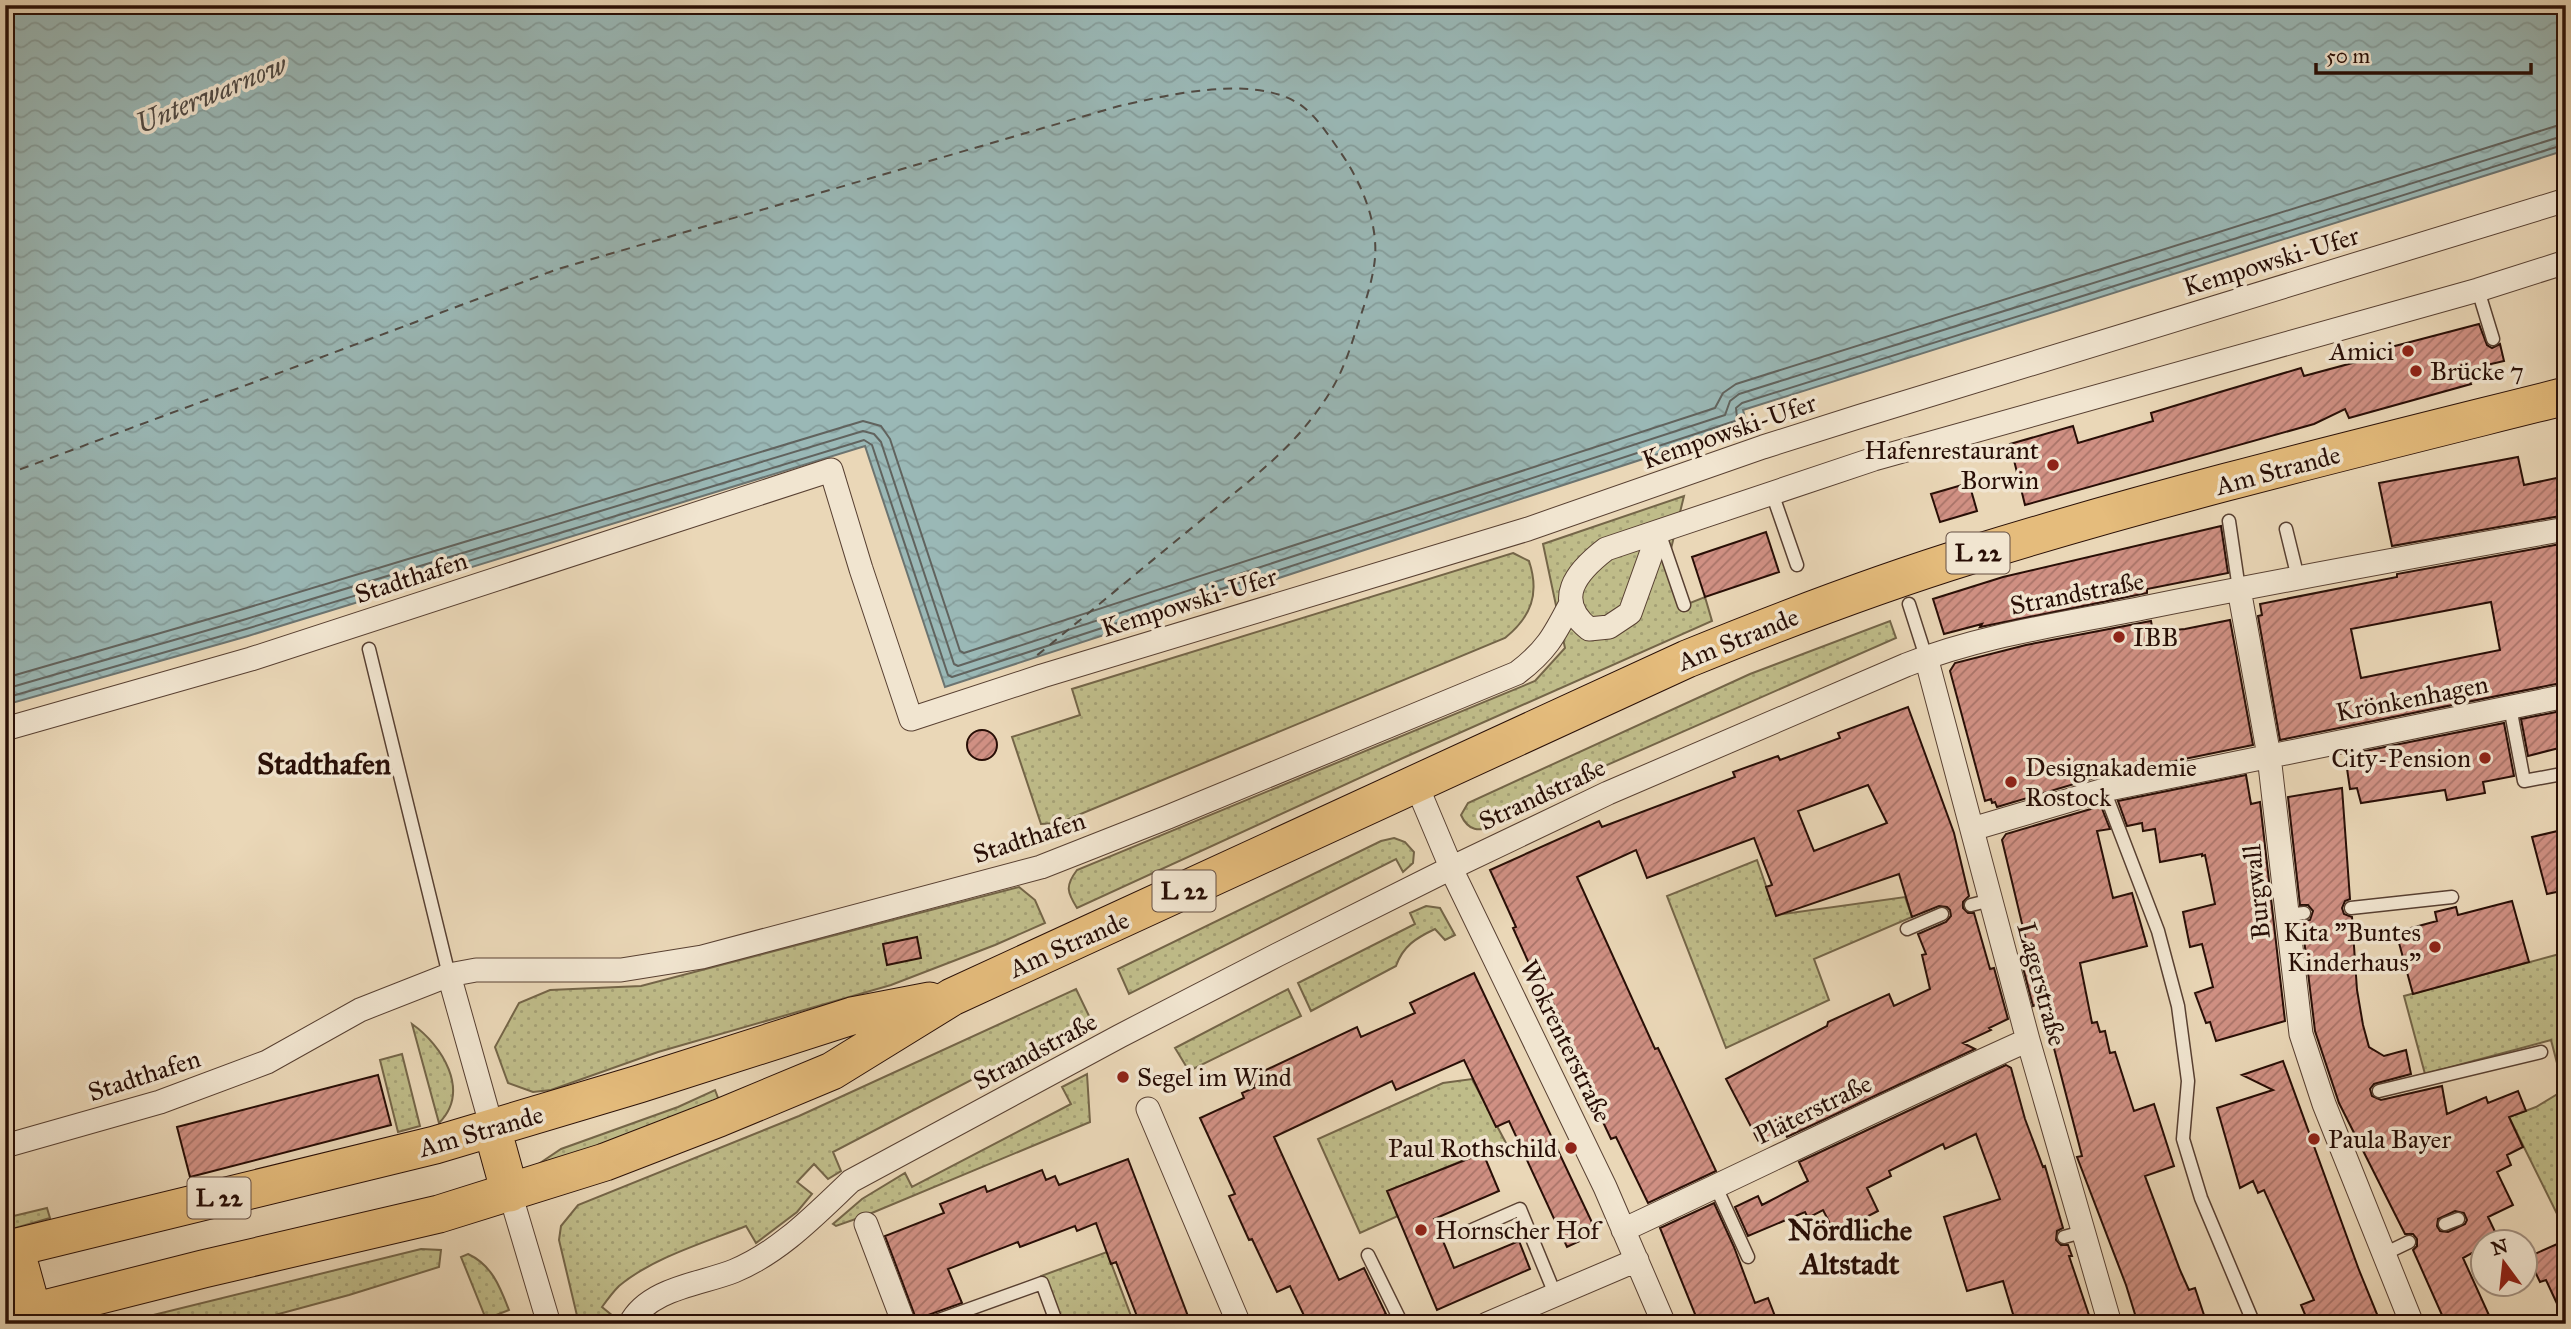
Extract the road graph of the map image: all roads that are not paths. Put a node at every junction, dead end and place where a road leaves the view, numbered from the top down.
1 (2566, 200) edge
2 (2566, 262) edge
3 (2478, 290) junction
4 (2493, 339) dead end
5 (2566, 396) edge
6 (831, 470) joint
7 (1772, 493) junction
8 (2230, 521) dead end
9 (2286, 529) dead end
10 (2566, 529) edge
11 (1660, 532) junction
12 (1797, 565) dead end
13 (2298, 578) junction
14 (2239, 589) junction
15 (1570, 604) junction
16 (1909, 604) dead end
17 (1684, 605) dead end
18 (369, 649) dead end
19 (1926, 657) junction
20 (2566, 696) edge
21 (2510, 708) junction
22 (5, 729) edge
23 (2269, 755) junction
24 (2562, 774) dead end
25 (1416, 784) junction
26 (2104, 790) junction
27 (1972, 829) junction
28 (1451, 868) junction
29 (2452, 897) dead end
30 (2351, 908) dead end
31 (1942, 914) dead end
32 (1907, 929) dead end
33 (449, 975) junction
34 (952, 997) junction
35 (2028, 1040) junction
36 (2541, 1052) dead end
37 (2379, 1091) dead end
38 (1148, 1110) dead end
39 (492, 1128) junction
40 (5, 1146) edge
41 (1716, 1187) junction
42 (510, 1193) junction
43 (2458, 1219) dead end
44 (866, 1224) dead end
45 (2445, 1224) dead end
46 (1623, 1230) junction
47 (1465, 1233) dead end
48 (2409, 1242) dead end
49 (10, 1249) edge
50 (2384, 1254) junction
51 (1368, 1255) dead end
52 (1748, 1257) dead end
53 (1637, 1260) junction
54 (1555, 1294) junction
55 (25, 1318) edge
56 (549, 1324) edge
57 (629, 1324) edge
58 (904, 1324) edge
59 (928, 1324) edge
60 (1057, 1324) edge
61 (1239, 1324) edge
62 (1402, 1324) edge
63 (1487, 1324) edge
64 (1664, 1324) edge
65 (2110, 1324) edge
66 (2254, 1324) edge
67 (2413, 1324) edge

1 - 6 street, Kempowski-Ufer
2 - 3 street
3 - 4 lane
3 - 7 street
5 - 25 main road, Am Strande / L 22
6 - 22 street, Stadthafen
7 - 11 street
7 - 12 lane
8 - 14 lane, Burgwall
9 - 13 lane
10 - 13 street, Strandstraße
11 - 15 street
11 - 15 street
11 - 17 lane
13 - 14 street, Strandstraße
14 - 19 street, Strandstraße
14 - 23 street, Burgwall
15 - 33 street, Stadthafen
16 - 19 lane
18 - 33 lane
19 - 27 street, Lagerstraße
19 - 28 street, Strandstraße
20 - 21 street, Krönkenhagen
21 - 23 street, Krönkenhagen
21 - 24 lane
23 - 26 street, Krönkenhagen
23 - 50 street, Burgwall
25 - 28 street, Wokrenterstraße
25 - 34 main road, Am Strande / L 22
26 - 27 street, Krönkenhagen
26 - 66 lane
27 - 35 street, Lagerstraße
28 - 46 street, Wokrenterstraße
28 - 57 street, Strandstraße
29 - 30 lane
31 - 32 lane
33 - 39 street
33 - 40 street, Stadthafen
34 - 39 main road, Am Strande / L 22
34 - 42 main road, Am Strande / L 22
35 - 41 street, Pläterstraße
35 - 65 street, Lagerstraße
36 - 37 lane
38 - 61 street
39 - 42 main road
39 - 49 main road, Am Strande / L 22
41 - 46 street, Pläterstraße
41 - 52 lane
42 - 55 main road, Am Strande / L 22
42 - 56 street
43 - 45 lane
44 - 58 street
46 - 53 street, Wokrenterstraße
47 - 54 lane
48 - 50 lane
49 - 55 main road
50 - 67 street, Burgwall
51 - 62 lane
53 - 54 street
53 - 64 street, Wokrenterstraße
54 - 63 street
59 - 60 lane

